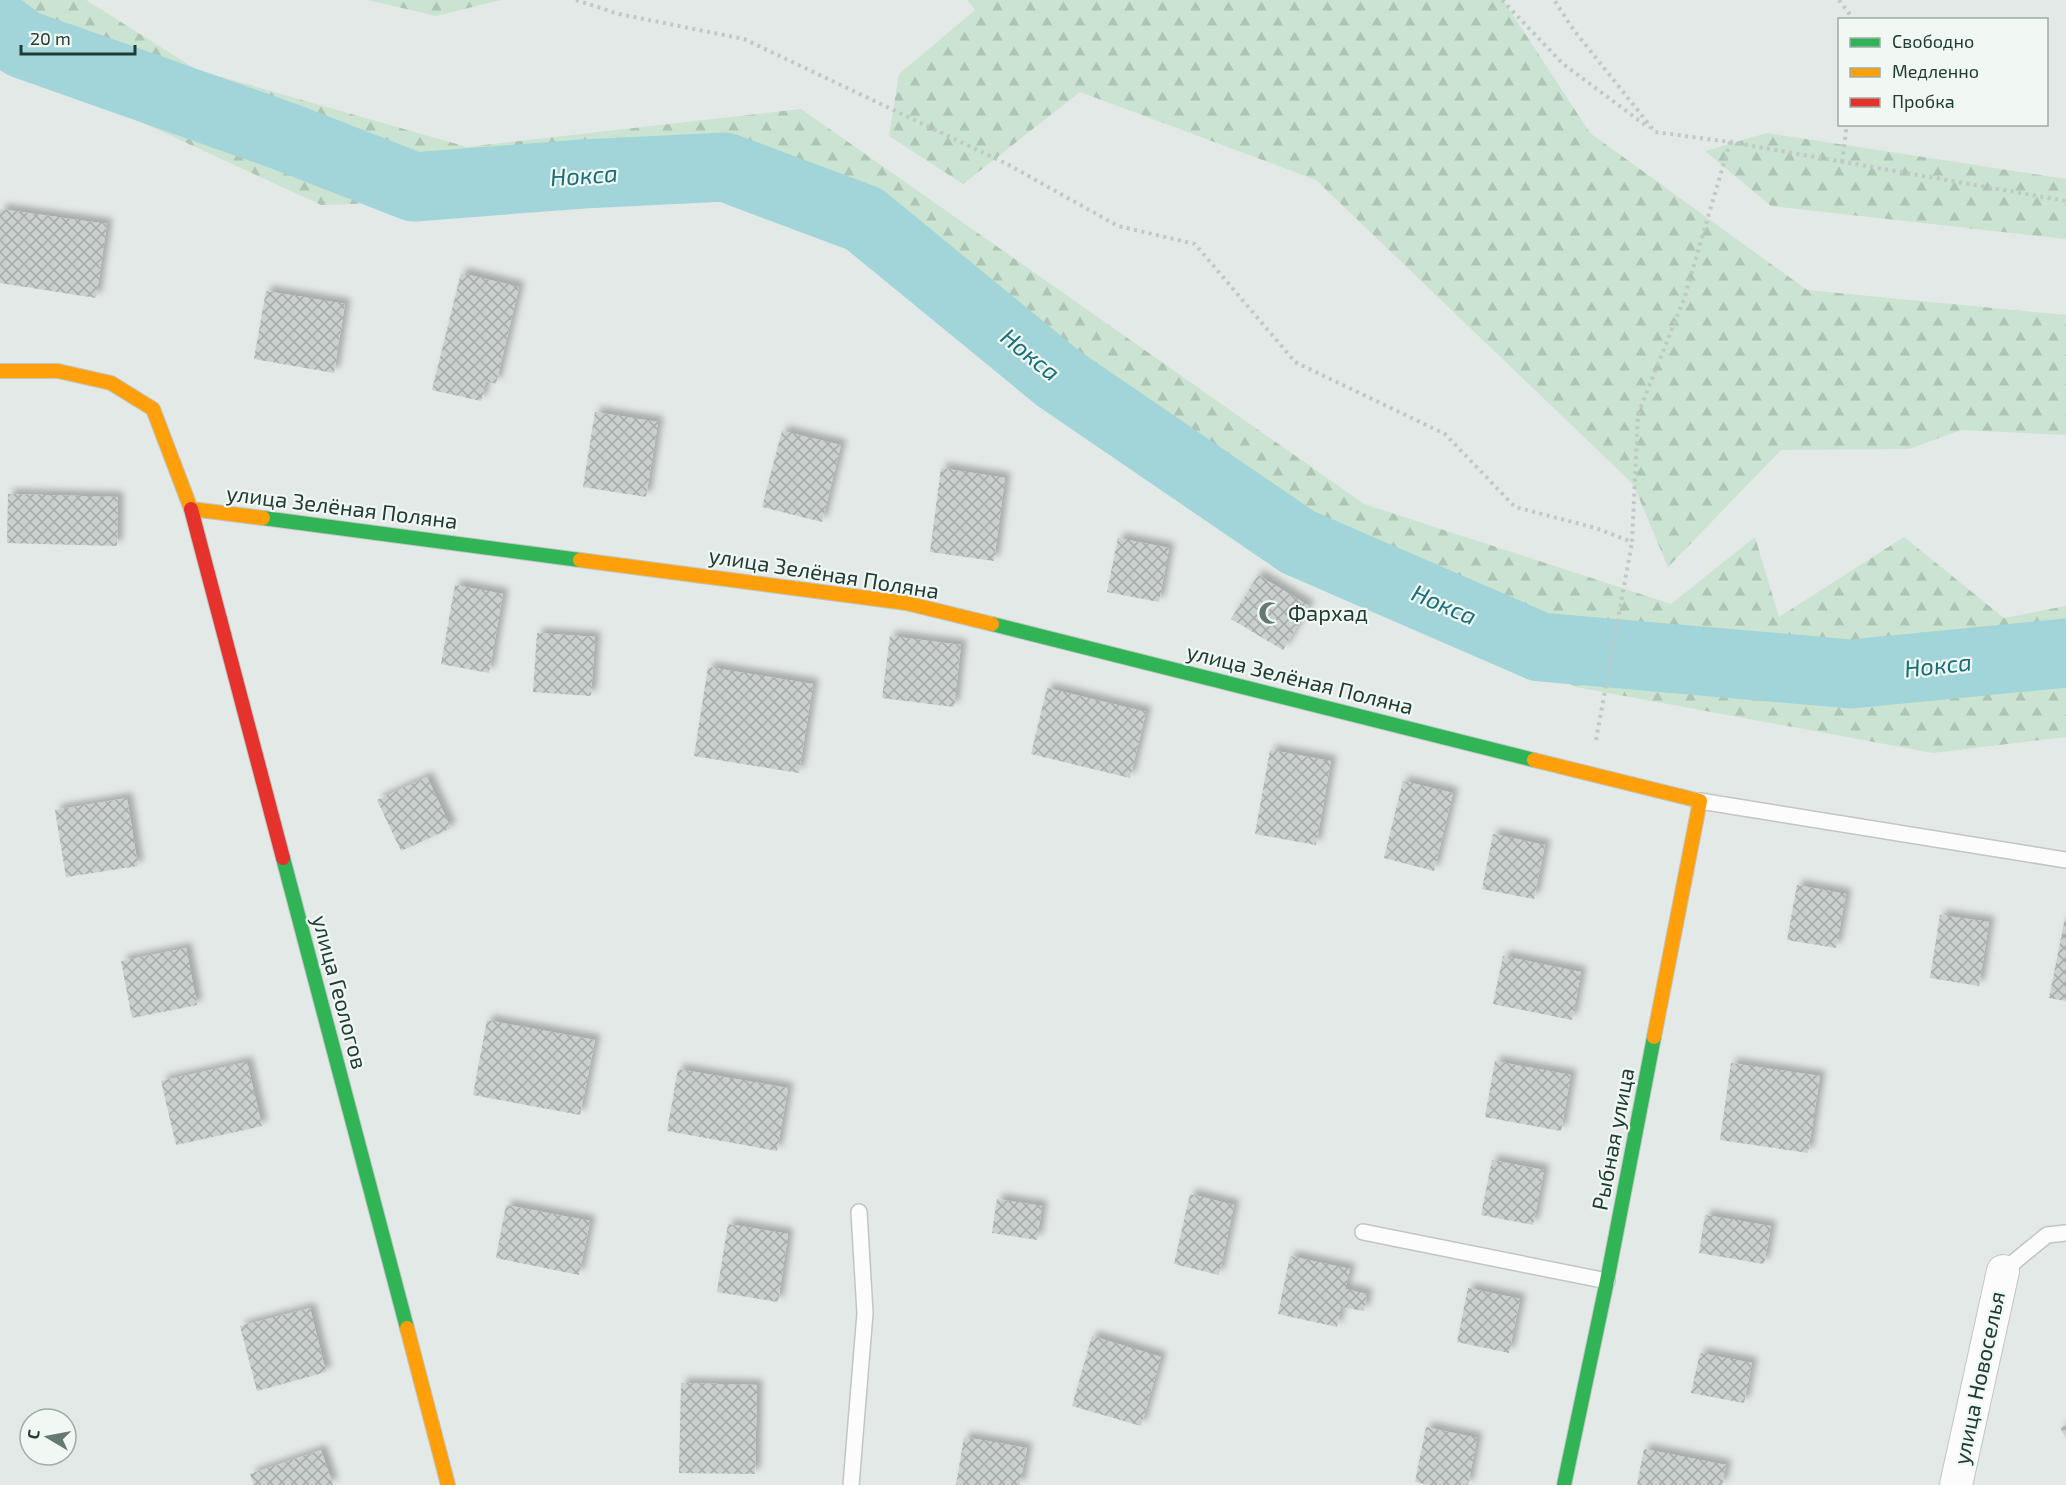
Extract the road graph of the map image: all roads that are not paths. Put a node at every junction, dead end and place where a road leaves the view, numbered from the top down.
1 (0, 371) edge
2 (191, 509) junction
3 (1700, 801) junction
4 (2066, 860) edge
5 (859, 1212) dead end
6 (1363, 1232) dead end
7 (2066, 1233) edge
8 (2003, 1271) joint
9 (1607, 1281) junction
10 (448, 1485) edge
11 (851, 1485) edge
12 (1564, 1485) edge
13 (1956, 1485) edge

1 - 2 street
2 - 3 street, улица Зелёная Поляна
2 - 10 street, улица Геологов
3 - 4 lane
3 - 9 street, Рыбная улица
5 - 11 lane
6 - 9 lane
7 - 8 lane
8 - 13 street, улица Новоселья
9 - 12 street, Рыбная улица

